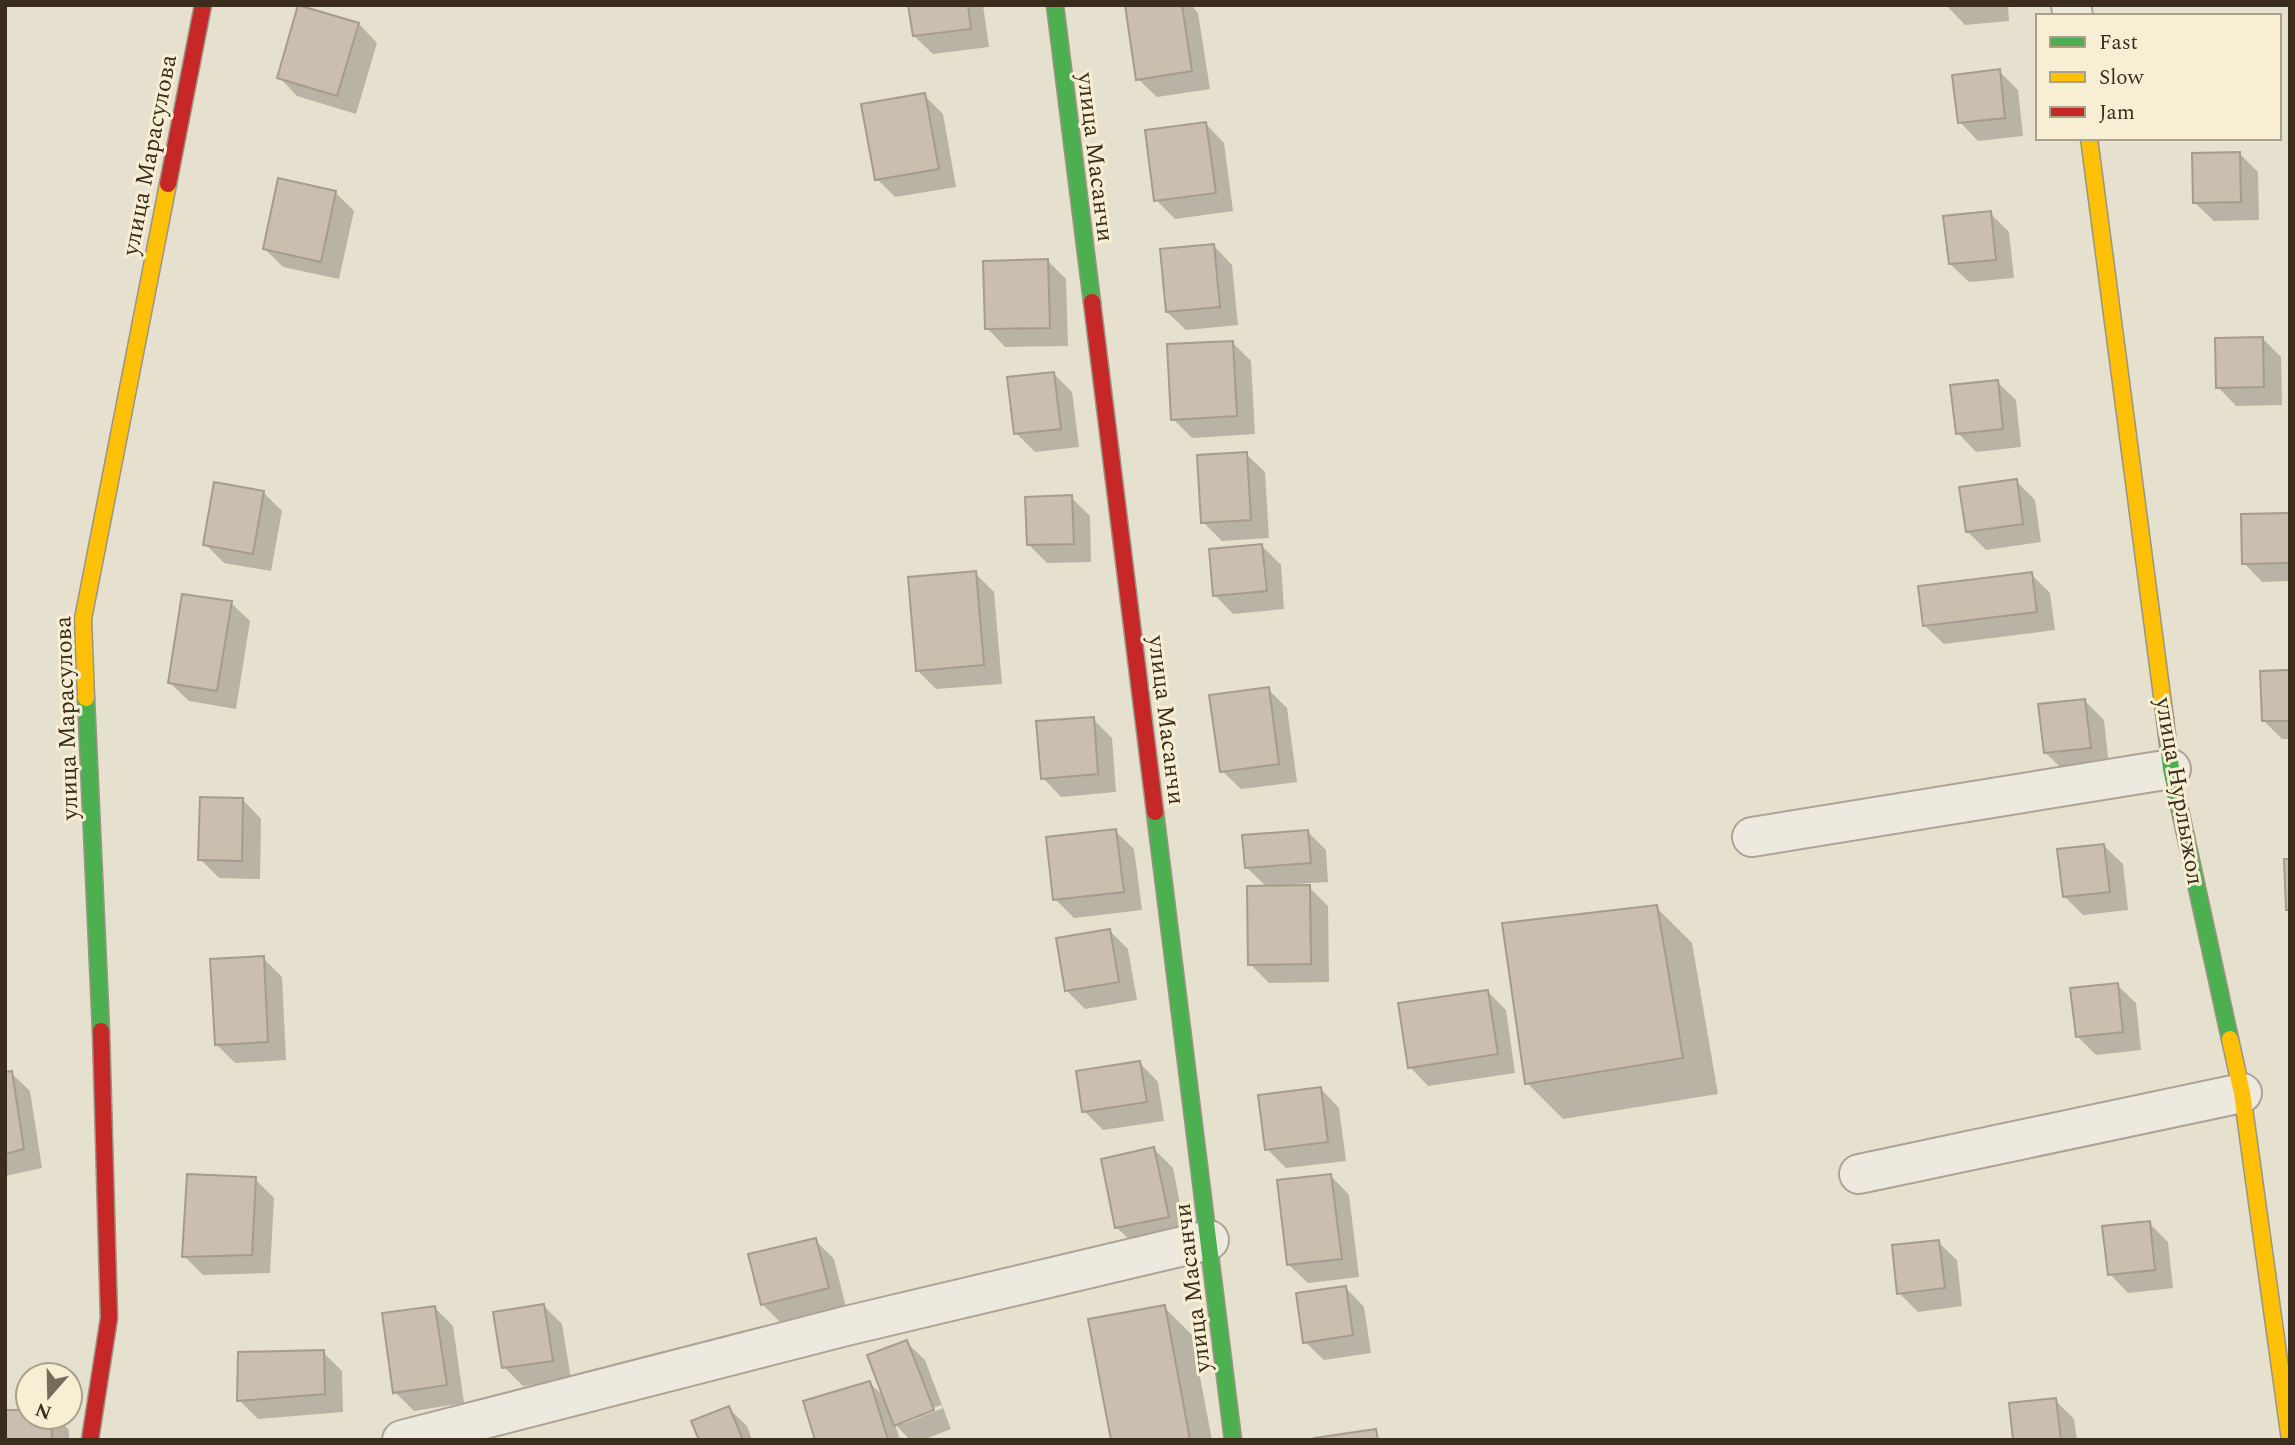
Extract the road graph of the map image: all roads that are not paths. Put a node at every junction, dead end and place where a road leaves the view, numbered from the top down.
1 (203, 5) edge
2 (1055, 5) edge
3 (2089, 140) edge
4 (2171, 769) junction
5 (1752, 837) dead end
6 (2242, 1093) junction
7 (1859, 1174) dead end
8 (1209, 1240) junction
9 (90, 1440) edge
10 (402, 1440) edge
11 (1233, 1440) edge
12 (2290, 1440) edge

1 - 9 street, улица Марасулова
2 - 8 street, улица Масанчи
3 - 4 street, улица Нурлыжол
4 - 5 street
4 - 6 street, улица Нурлыжол
6 - 7 street
6 - 12 street, улица Нурлыжол
8 - 10 street
8 - 11 street, улица Масанчи

